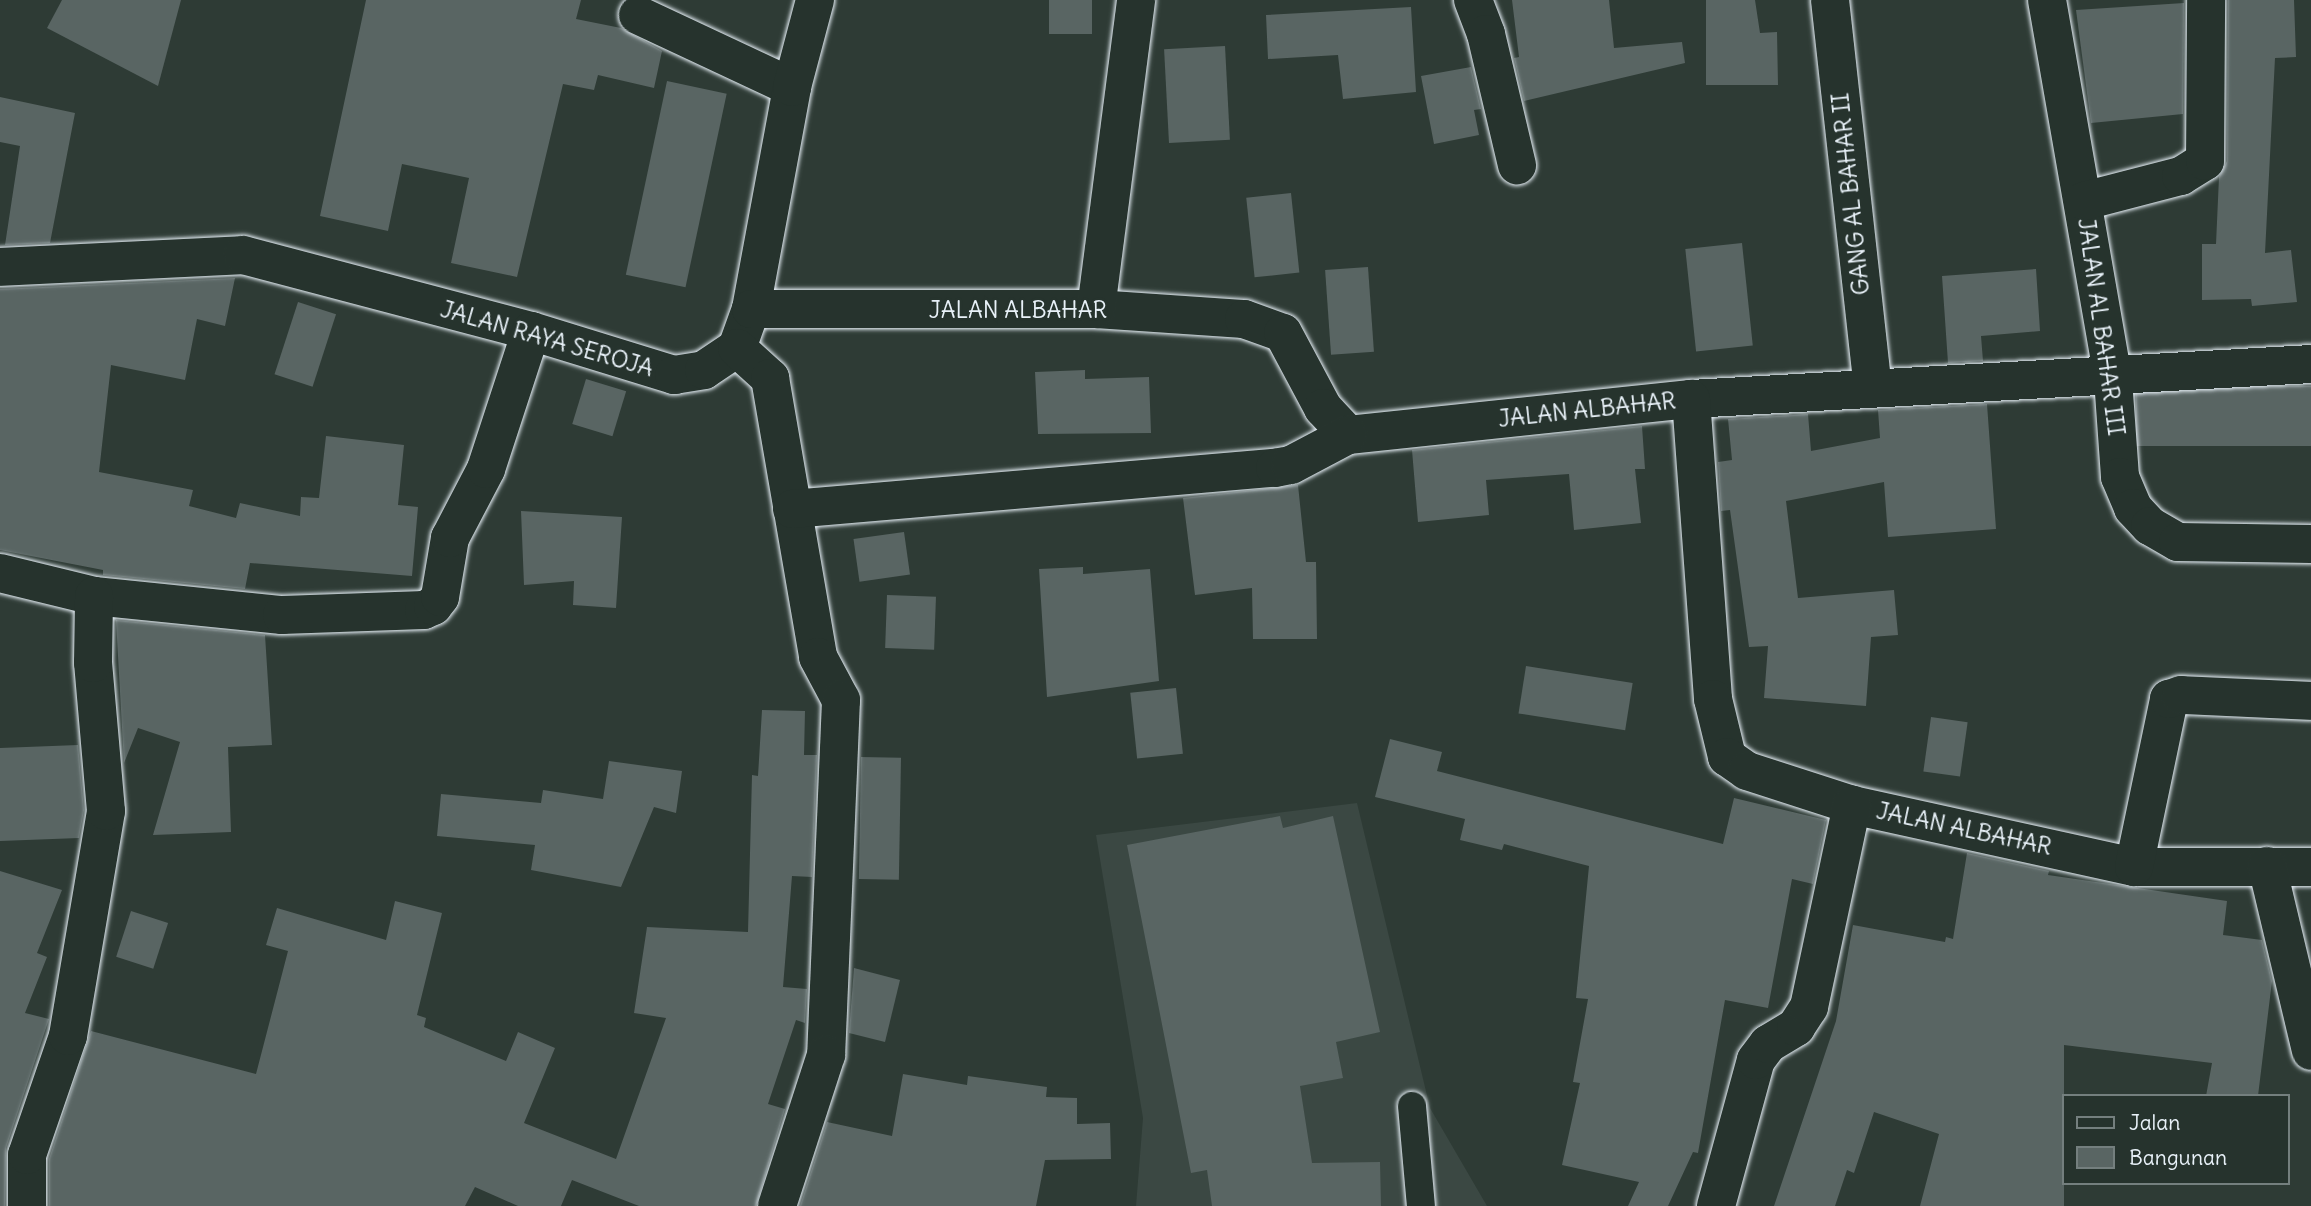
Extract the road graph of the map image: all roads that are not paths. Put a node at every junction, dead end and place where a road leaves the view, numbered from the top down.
1 (815, 0) edge
2 (1136, 0) edge
3 (1473, 0) edge
4 (1830, 0) edge
5 (2047, 0) edge
6 (2206, 0) edge
7 (638, 15) dead end
8 (792, 87) junction
9 (1517, 165) dead end
10 (2084, 201) junction
11 (0, 267) edge
12 (751, 309) junction
13 (1096, 309) junction
14 (531, 331) junction
15 (737, 348) junction
16 (2311, 364) edge
17 (2113, 379) junction
18 (1872, 388) junction
19 (1691, 400) junction
20 (1348, 435) junction
21 (792, 509) junction
22 (2311, 544) edge
23 (0, 573) edge
24 (94, 596) junction
25 (2311, 701) edge
26 (1852, 805) junction
27 (2267, 866) junction
28 (2134, 867) junction
29 (2311, 867) edge
30 (2311, 1051) edge
31 (1412, 1106) dead end
32 (27, 1206) edge
33 (777, 1206) edge
34 (1421, 1206) edge
35 (1716, 1206) edge

1 - 8 street
2 - 13 street
3 - 9 street
4 - 18 street, GANG AL BAHAR II
5 - 10 street, JALAN AL BAHAR III
6 - 10 street
7 - 8 street
8 - 12 street
10 - 17 street, JALAN AL BAHAR III
11 - 14 street, JALAN RAYA SEROJA
12 - 13 street, JALAN ALBAHAR
12 - 15 street
13 - 20 street, JALAN ALBAHAR
14 - 15 street, JALAN RAYA SEROJA
14 - 24 street
15 - 21 street
16 - 17 street
17 - 18 street
17 - 22 street, JALAN AL BAHAR III
18 - 19 street
19 - 20 street, JALAN ALBAHAR
19 - 26 street, JALAN ALBAHAR
20 - 21 street
21 - 33 street
23 - 24 street
24 - 32 street
25 - 28 street
26 - 28 street, JALAN ALBAHAR
26 - 35 street
27 - 28 street, JALAN ALBAHAR
27 - 29 street, JALAN ALBAHAR
27 - 30 street
31 - 34 lane

